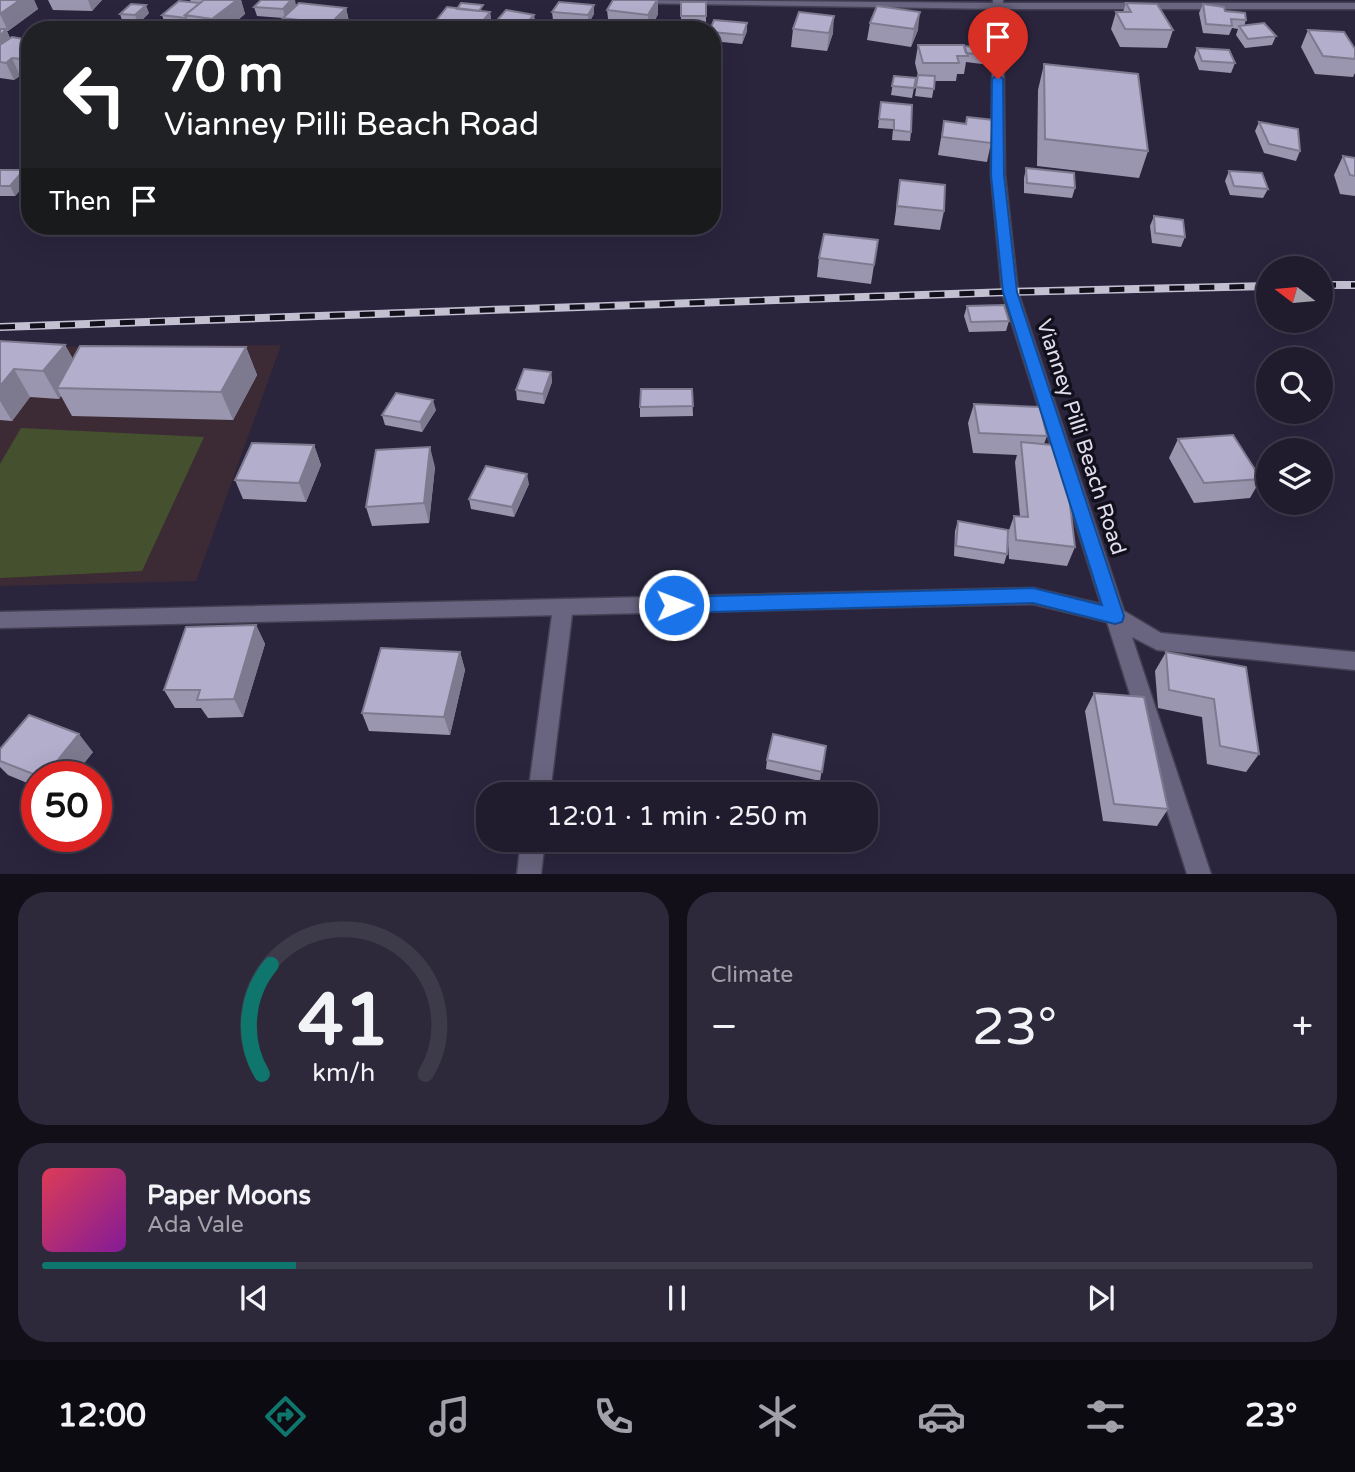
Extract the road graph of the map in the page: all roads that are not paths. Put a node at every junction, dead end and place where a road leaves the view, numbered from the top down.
1 (632, 0) edge
2 (998, 3) edge
3 (1275, 3) edge
4 (1355, 6) edge
5 (563, 607) junction
6 (1115, 616) junction
7 (0, 620) edge
8 (1355, 661) edge
9 (541, 782) edge
10 (532, 852) edge
11 (529, 873) edge
12 (1199, 873) edge

1 - 2 street
2 - 3 street
2 - 6 street, Vianney Pilli Beach Road
3 - 4 street
5 - 6 street
5 - 7 street
5 - 9 street
6 - 8 street
6 - 12 street, Vianney Pilli Beach Road
10 - 11 street

